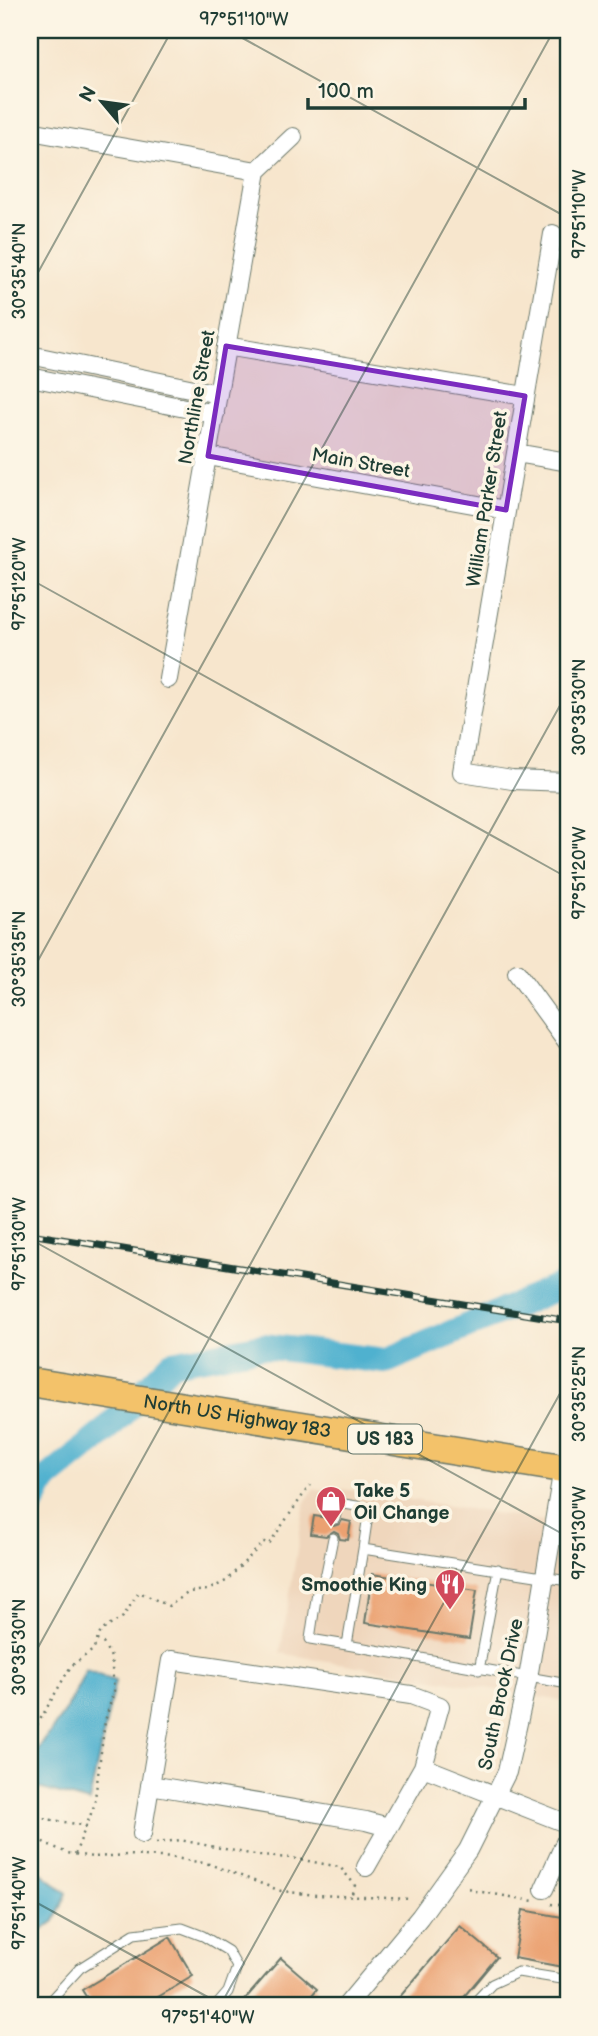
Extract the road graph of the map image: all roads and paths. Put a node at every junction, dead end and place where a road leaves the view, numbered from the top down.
1 (30, 131) edge
2 (293, 137) dead end
3 (257, 171) junction
4 (553, 234) dead end
5 (226, 346) junction
6 (30, 355) edge
7 (30, 377) edge
8 (218, 394) junction
9 (524, 396) junction
10 (215, 414) junction
11 (516, 453) junction
12 (208, 456) junction
13 (568, 462) edge
14 (506, 510) junction
15 (168, 679) dead end
16 (568, 782) edge
17 (517, 972) dead end
18 (567, 1038) edge
19 (30, 1382) edge
20 (566, 1469) edge
21 (310, 1485) dead end
22 (335, 1519) dead end
23 (333, 1538) dead end
24 (363, 1549) junction
25 (498, 1569) junction
26 (545, 1576) junction
27 (568, 1581) edge
28 (99, 1641) junction
29 (347, 1645) junction
30 (479, 1670) junction
31 (528, 1678) junction
32 (568, 1684) edge
33 (30, 1737) edge
34 (423, 1767) junction
35 (150, 1784) junction
36 (497, 1795) junction
37 (30, 1816) edge
38 (568, 1824) edge
39 (87, 1826) junction
40 (388, 1827) junction
41 (30, 1836) edge
42 (567, 1843) edge
43 (142, 1846) junction
44 (75, 1854) junction
45 (366, 1867) dead end
46 (469, 1888) dead end
47 (544, 1889) dead end
48 (351, 1896) junction
49 (412, 1899) dead end
50 (568, 1906) edge
51 (568, 1980) edge
52 (45, 2006) edge
53 (216, 2006) edge
54 (346, 2006) edge
55 (471, 2006) edge

1 - 3 street
2 - 3 street
3 - 5 street, Northline Street
4 - 9 street, William Parker Street
5 - 8 street, Northline Street
5 - 9 street
6 - 8 street
7 - 10 street
8 - 10 street, Northline Street
9 - 11 street, William Parker Street
10 - 12 street, Northline Street
11 - 13 street
11 - 14 street, William Parker Street
12 - 14 street, Main Street
12 - 15 street, Northline Street
14 - 16 street, William Parker Street
17 - 18 street
19 - 20 main road, North US Highway 183 / US 183
20 - 26 street, South Brook Drive
21 - 28 path
22 - 24 lane
23 - 29 lane
24 - 25 lane
24 - 29 lane
25 - 26 lane
25 - 30 lane
26 - 27 lane
26 - 31 street, South Brook Drive
28 - 33 path
28 - 39 path
29 - 30 lane
30 - 31 lane
31 - 32 lane
31 - 36 street, South Brook Drive
34 - 35 street
34 - 36 street
34 - 40 street
35 - 40 street
35 - 43 street
36 - 38 street
36 - 54 street, South Brook Drive
37 - 39 path
39 - 44 path
40 - 45 street
41 - 44 path
42 - 47 street
43 - 44 path
43 - 48 path
43 - 48 path
46 - 50 path
48 - 49 path
51 - 55 lane
52 - 53 lane

